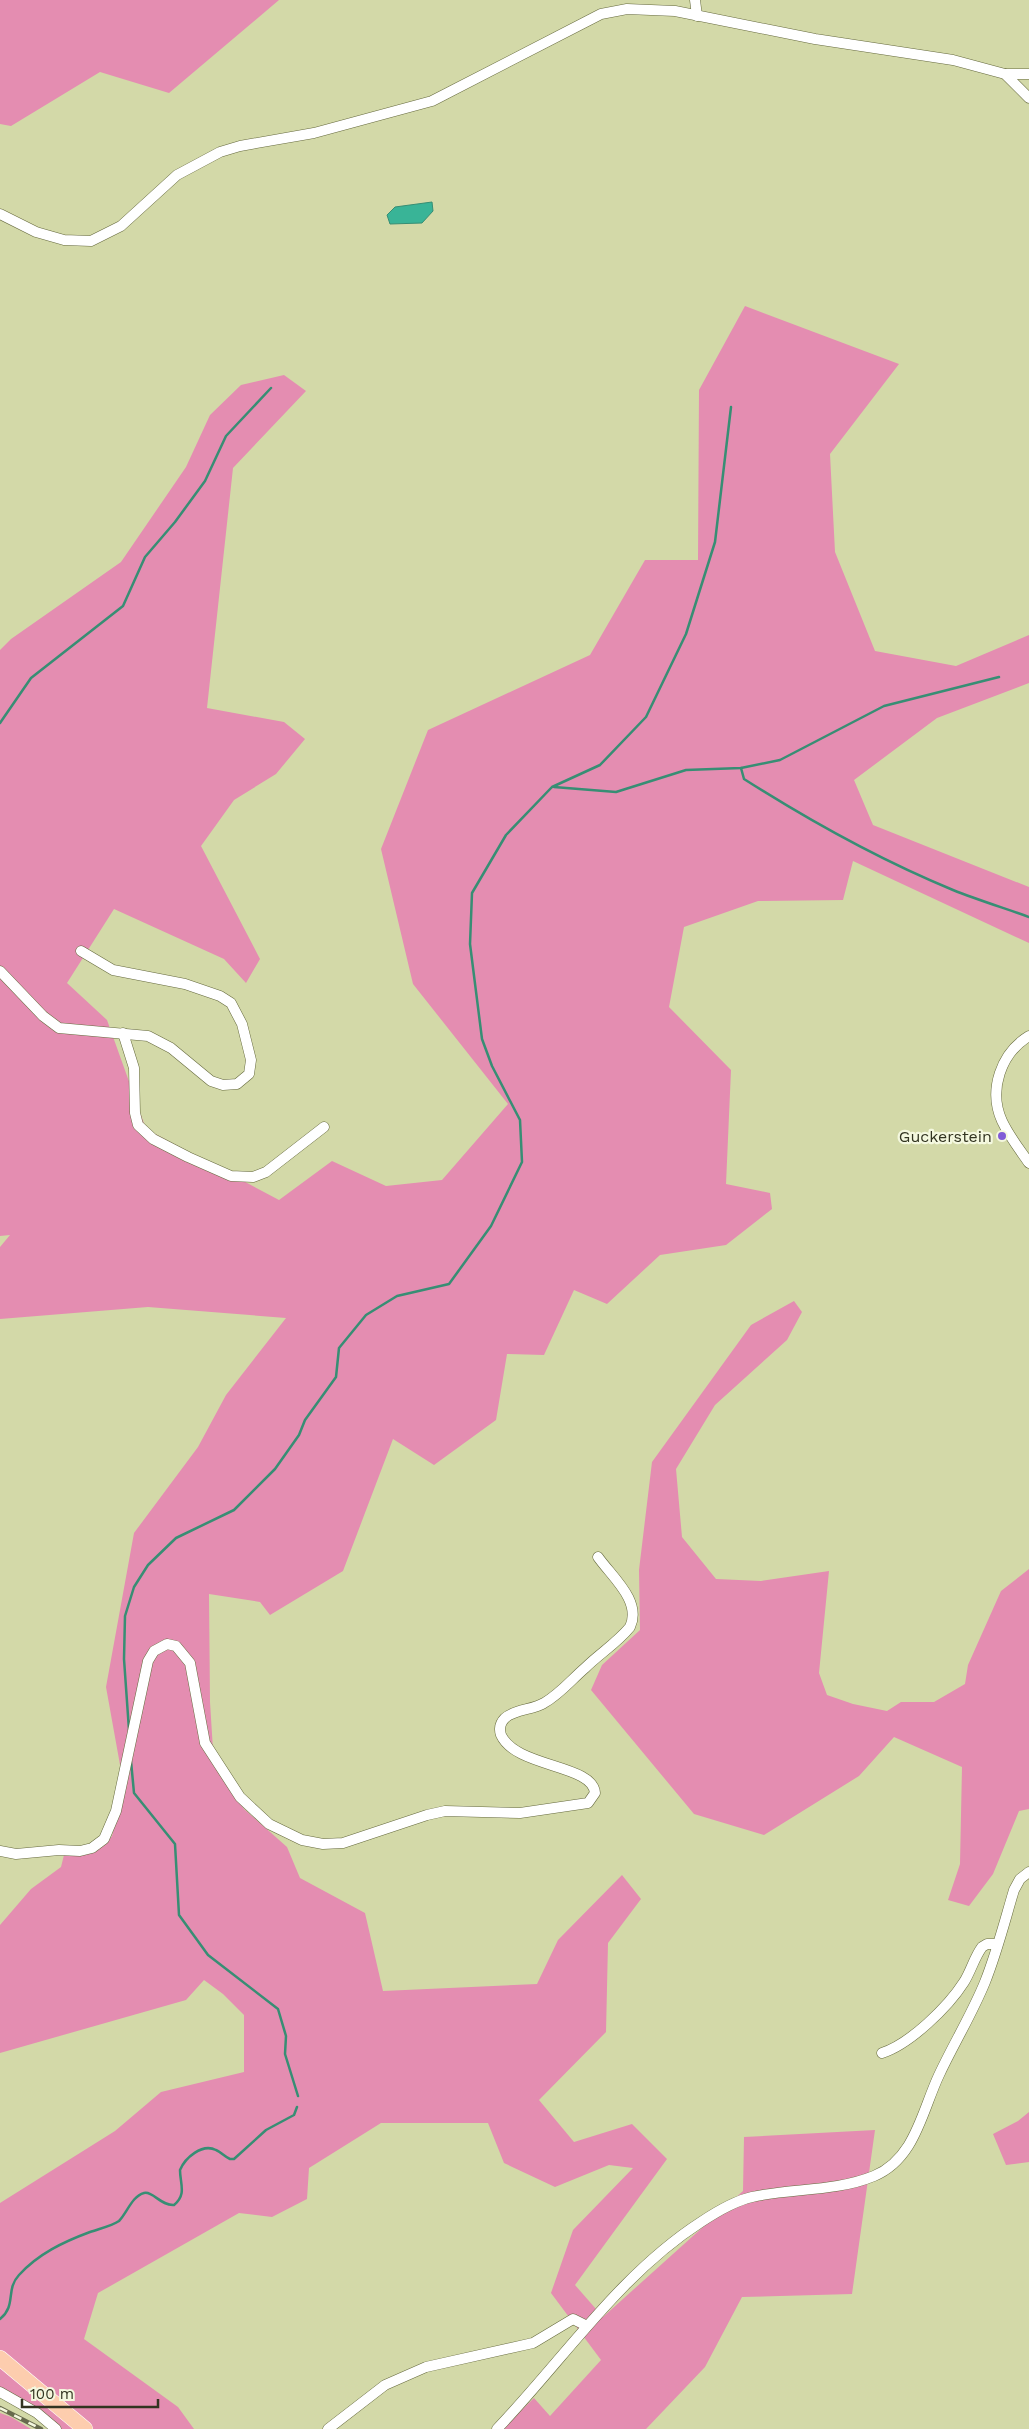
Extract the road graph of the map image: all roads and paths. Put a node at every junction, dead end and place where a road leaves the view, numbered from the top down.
1 (695, 0) edge
2 (697, 16) junction
3 (1005, 74) junction
4 (1029, 74) edge
5 (1029, 98) edge
6 (0, 214) edge
7 (81, 951) dead end
8 (0, 971) edge
9 (123, 1033) junction
10 (1029, 1036) edge
11 (324, 1127) dead end
12 (1029, 1163) edge
13 (598, 1557) dead end
14 (0, 1851) edge
15 (1029, 1872) edge
16 (997, 1944) junction
17 (882, 2053) dead end
18 (588, 2326) junction
19 (0, 2358) edge
20 (0, 2392) edge
21 (56, 2429) edge
22 (85, 2429) edge
23 (328, 2429) edge
24 (497, 2429) edge

1 - 2 street
2 - 3 street
2 - 6 street
3 - 4 street
3 - 5 street
7 - 9 street
8 - 9 street
9 - 11 street
10 - 12 street
13 - 14 street
15 - 16 street
16 - 17 street
16 - 18 street
18 - 23 street
18 - 24 street
19 - 22 main road
20 - 21 street

